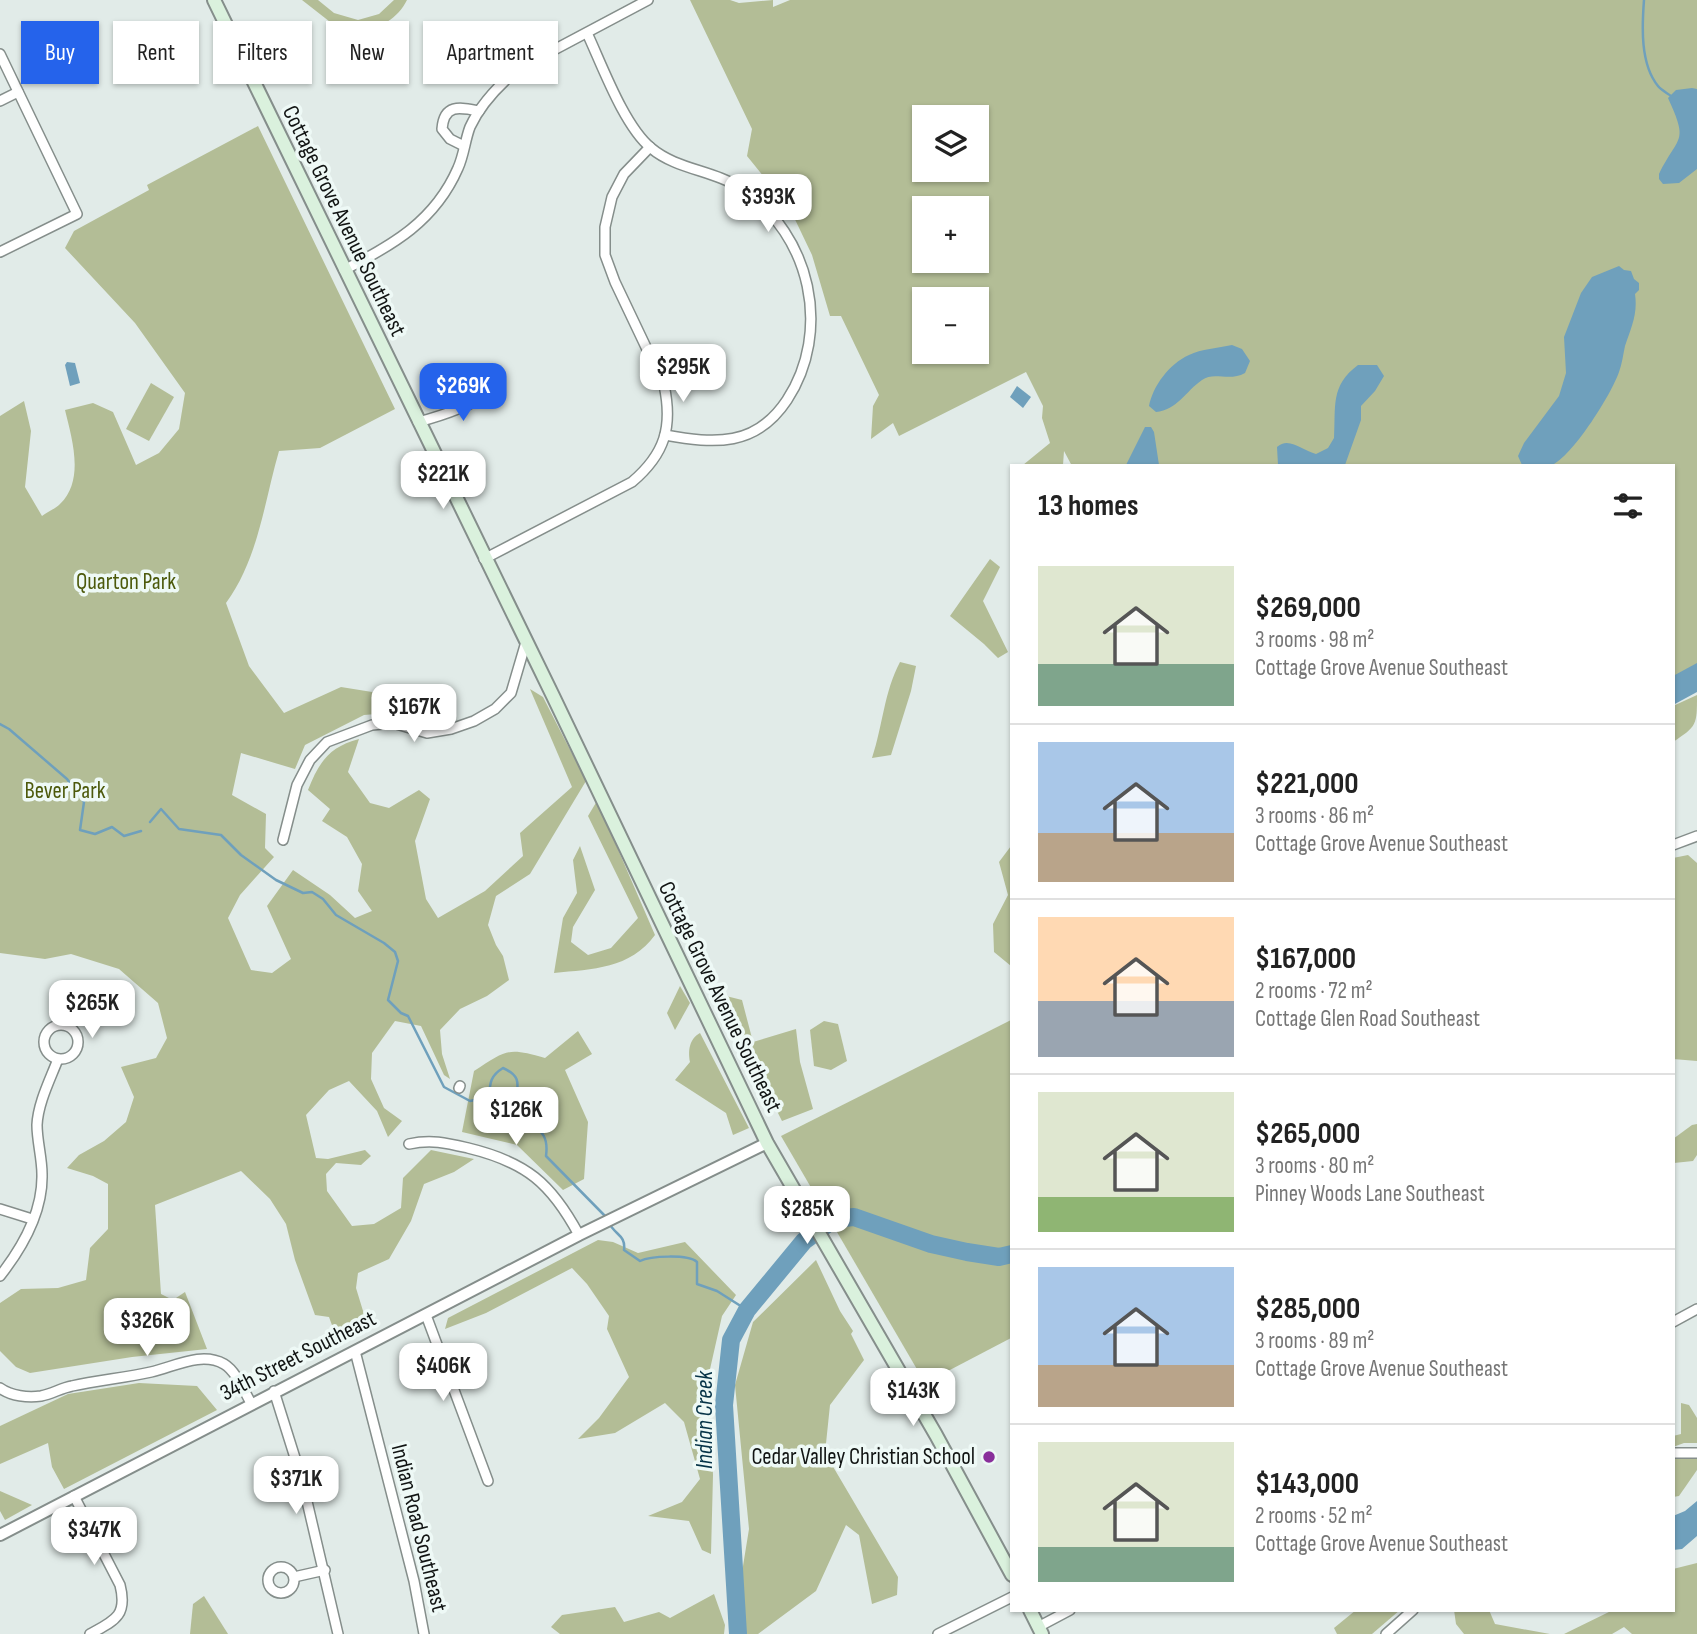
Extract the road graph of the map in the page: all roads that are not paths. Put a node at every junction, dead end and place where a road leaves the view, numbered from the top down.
1 (214, 0) edge
2 (648, 0) edge
3 (587, 33) junction
4 (0, 54) edge
5 (18, 92) junction
6 (0, 101) edge
7 (479, 111) junction
8 (464, 146) junction
9 (650, 147) junction
10 (0, 251) edge
11 (345, 270) junction
12 (494, 391) dead end
13 (418, 422) junction
14 (665, 435) junction
15 (484, 559) junction
16 (526, 642) junction
17 (1697, 836) edge
18 (283, 840) dead end
19 (1675, 844) edge
20 (58, 1059) dead end
21 (767, 1143) junction
22 (410, 1144) dead end
23 (0, 1209) edge
24 (32, 1219) junction
25 (579, 1235) junction
26 (0, 1276) edge
27 (1697, 1309) edge
28 (425, 1315) junction
29 (1675, 1321) edge
30 (355, 1351) junction
31 (0, 1388) edge
32 (274, 1391) junction
33 (251, 1403) junction
34 (1675, 1453) edge
35 (1697, 1453) edge
36 (488, 1481) dead end
37 (74, 1496) junction
38 (0, 1535) edge
39 (325, 1570) junction
40 (1010, 1571) edge
41 (294, 1577) dead end
42 (1010, 1598) edge
43 (1031, 1612) edge
44 (1067, 1612) edge
45 (1411, 1612) edge
46 (1040, 1630) edge
47 (90, 1634) edge
48 (338, 1634) edge
49 (424, 1634) edge
50 (938, 1634) edge
51 (1386, 1634) edge

1 - 11 main road, Cottage Grove Avenue Southeast
2 - 3 street
3 - 7 street
3 - 9 street
4 - 5 street
5 - 6 street
5 - 10 street
7 - 8 street
7 - 8 street
8 - 11 street
9 - 14 street
9 - 14 street
11 - 13 main road, Cottage Grove Avenue Southeast
12 - 13 street
13 - 15 main road, Cottage Grove Avenue Southeast
14 - 15 street
15 - 16 main road, Cottage Grove Avenue Southeast
16 - 18 street
16 - 21 main road, Cottage Grove Avenue Southeast
17 - 19 street
20 - 24 street
21 - 25 street, 34th Street Southeast
21 - 40 main road, Cottage Grove Avenue Southeast
22 - 25 street
23 - 24 street
24 - 26 street
25 - 28 street, 34th Street Southeast
27 - 29 street
28 - 30 street, 34th Street Southeast
28 - 36 street
30 - 32 street, 34th Street Southeast
30 - 49 street, Indian Road Southeast
31 - 33 street
32 - 33 street, 34th Street Southeast
32 - 39 street
33 - 37 street, 34th Street Southeast
34 - 35 street
37 - 38 street, 34th Street Southeast
37 - 47 street
39 - 41 street
39 - 48 street
42 - 50 street
43 - 46 main road
44 - 46 street
45 - 51 street

